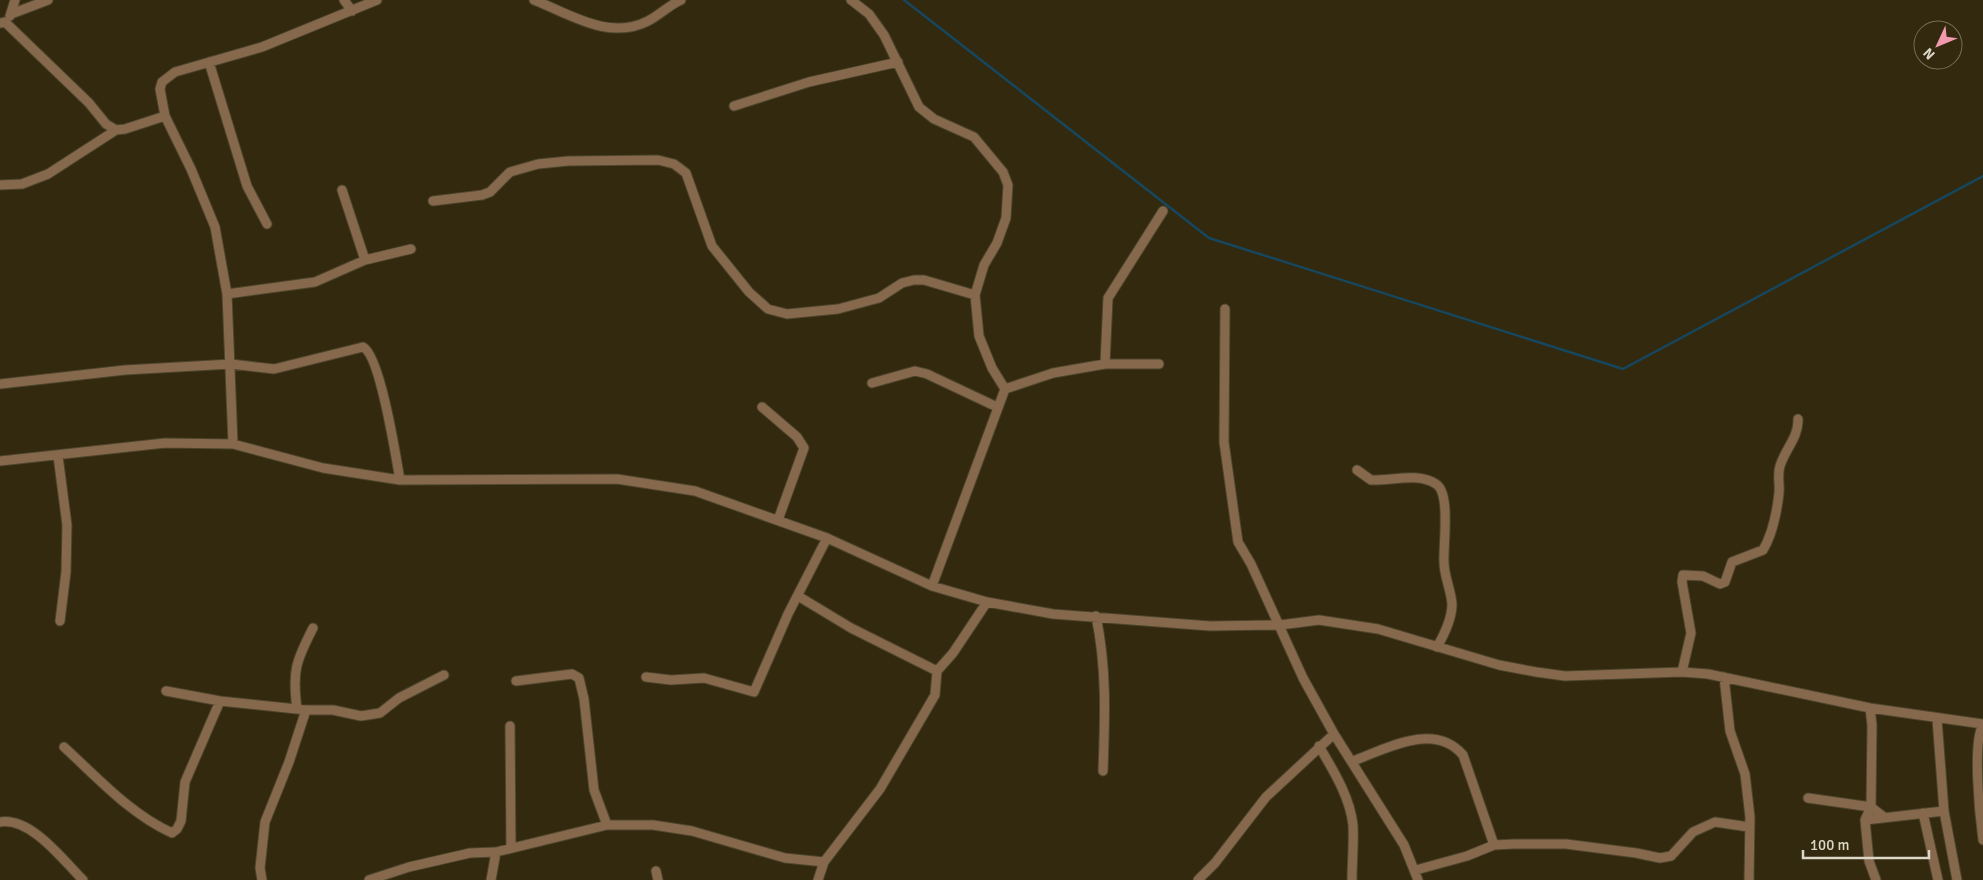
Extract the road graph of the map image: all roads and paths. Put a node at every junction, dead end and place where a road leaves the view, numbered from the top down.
1 (15, 0) edge
2 (48, 0) edge
3 (344, 0) edge
4 (377, 0) edge
5 (534, 0) edge
6 (681, 0) edge
7 (851, 0) edge
8 (352, 11) junction
9 (6, 20) edge
10 (209, 62) junction
11 (898, 62) junction
12 (734, 106) dead end
13 (165, 116) junction
14 (116, 130) junction
15 (0, 185) edge
16 (342, 190) dead end
17 (433, 201) dead end
18 (1163, 211) dead end
19 (266, 224) dead end
20 (411, 249) dead end
21 (365, 260) junction
22 (227, 294) junction
23 (974, 295) junction
24 (1225, 309) dead end
25 (231, 364) junction
26 (1105, 364) junction
27 (1158, 364) dead end
28 (872, 383) dead end
29 (0, 384) edge
30 (1005, 390) junction
31 (762, 407) dead end
32 (997, 407) junction
33 (1798, 419) dead end
34 (233, 444) junction
35 (58, 456) junction
36 (0, 461) edge
37 (1357, 470) dead end
38 (400, 480) junction
39 (778, 520) junction
40 (827, 538) junction
41 (932, 586) junction
42 (798, 596) junction
43 (987, 602) junction
44 (1096, 616) junction
45 (60, 620) dead end
46 (1280, 625) junction
47 (313, 628) dead end
48 (1437, 647) junction
49 (937, 671) junction
50 (1682, 672) junction
51 (444, 675) dead end
52 (646, 677) dead end
53 (1724, 677) junction
54 (516, 681) dead end
55 (166, 691) dead end
56 (220, 701) junction
57 (1870, 708) junction
58 (302, 709) junction
59 (1937, 718) junction
60 (1983, 724) edge
61 (510, 726) dead end
62 (1334, 734) junction
63 (1319, 746) junction
64 (64, 747) dead end
65 (1353, 761) junction
66 (1103, 771) dead end
67 (1808, 798) dead end
68 (1871, 807) junction
69 (1944, 811) junction
70 (1923, 813) junction
71 (1884, 817) junction
72 (1865, 820) junction
73 (0, 822) edge
74 (607, 825) junction
75 (1749, 827) junction
76 (1983, 840) edge
77 (1494, 845) junction
78 (511, 848) junction
79 (496, 852) junction
80 (824, 862) junction
81 (1416, 870) junction
82 (82, 880) edge
83 (262, 880) edge
84 (363, 880) edge
85 (369, 880) edge
86 (490, 880) edge
87 (818, 880) edge
88 (1198, 880) edge
89 (1352, 880) edge
90 (1418, 880) edge
91 (1749, 880) edge
92 (1876, 880) edge
93 (1938, 880) edge
94 (1956, 880) edge

1 - 9 street
2 - 9 street
3 - 8 street
4 - 8 street
5 - 6 street
7 - 11 street
8 - 10 street
9 - 14 street
10 - 13 street
10 - 19 street
11 - 12 street
11 - 23 street
13 - 14 street
13 - 22 street
14 - 15 street
16 - 21 street
17 - 23 street
18 - 26 street
20 - 21 street
21 - 22 street
22 - 25 street
23 - 30 street
24 - 46 street
25 - 29 street
25 - 34 street
25 - 38 street
26 - 27 street
26 - 30 street
28 - 32 street
30 - 32 street
31 - 39 street
32 - 41 street
33 - 50 street
34 - 35 street
34 - 38 street
35 - 36 street
35 - 45 street
37 - 48 street
38 - 39 street
39 - 40 street
40 - 41 street
40 - 42 street
41 - 43 street
42 - 49 street
42 - 52 street
43 - 44 street
43 - 49 street
44 - 46 street
44 - 66 street
46 - 48 street
46 - 62 street
47 - 58 street
48 - 50 street
49 - 80 street
50 - 53 street
51 - 58 street
53 - 57 street
53 - 75 street
54 - 74 street
55 - 56 street
56 - 58 street
56 - 64 street
57 - 59 street
57 - 68 street
58 - 83 street
59 - 60 street
59 - 69 street
60 - 76 street
61 - 78 street
62 - 63 street
62 - 65 street
63 - 88 street
63 - 89 street
65 - 77 street
65 - 81 street
67 - 68 street
68 - 71 street
68 - 72 street
69 - 70 street
69 - 94 street
70 - 71 street
70 - 93 street
71 - 72 street
72 - 92 street
73 - 82 street
74 - 78 street
74 - 80 street
75 - 77 street
75 - 91 street
77 - 81 street
78 - 79 street
79 - 85 street
79 - 86 street
80 - 87 street
81 - 90 street
84 - 85 street

